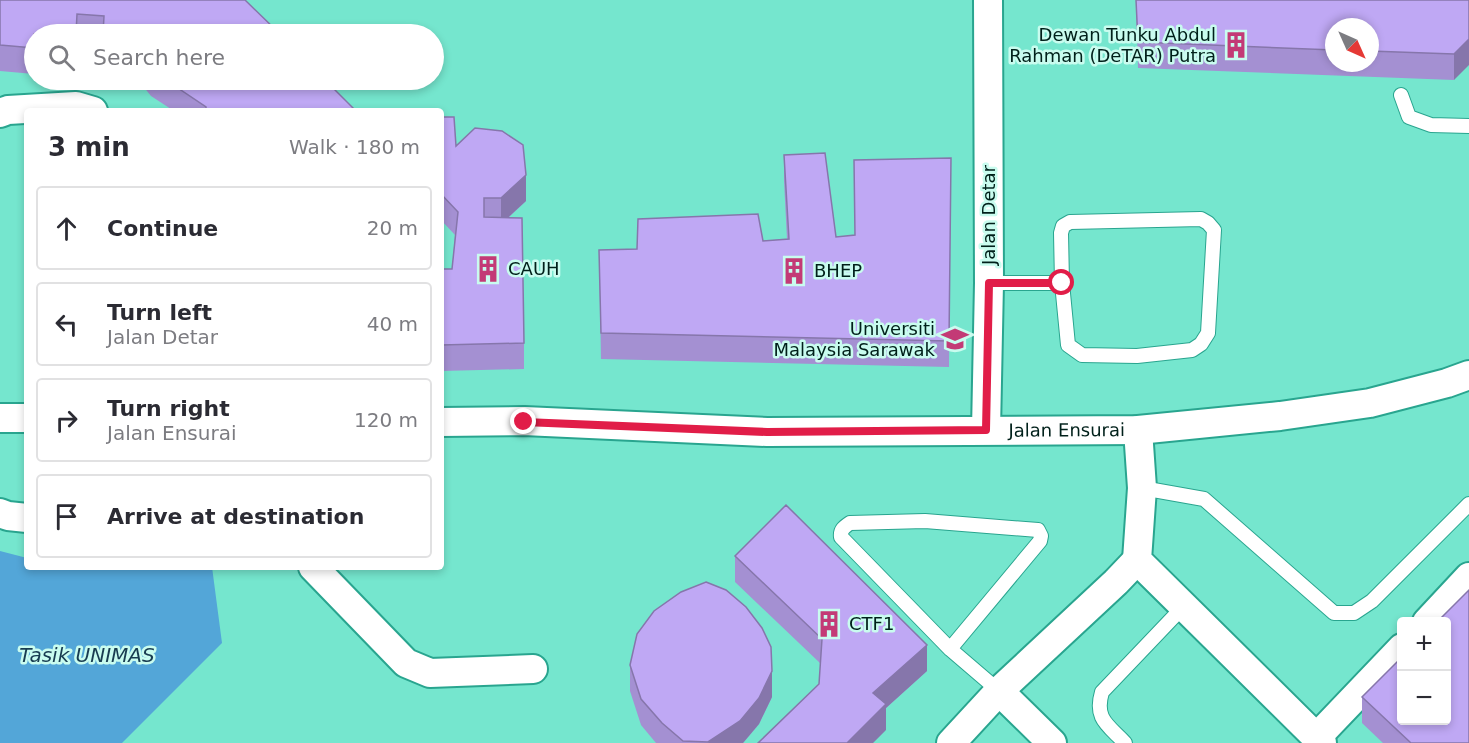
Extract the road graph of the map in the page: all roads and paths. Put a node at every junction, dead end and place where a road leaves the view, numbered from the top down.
1 (988, 0) edge
2 (1401, 96) dead end
3 (42, 108) edge
4 (83, 108) edge
5 (24, 109) edge
6 (0, 113) edge
7 (1469, 126) edge
8 (989, 283) junction
9 (1062, 283) junction
10 (1469, 375) edge
11 (0, 418) edge
12 (24, 418) edge
13 (444, 422) edge
14 (986, 430) junction
15 (1138, 430) junction
16 (1142, 488) junction
17 (1469, 504) edge
18 (0, 513) edge
19 (24, 518) edge
20 (1137, 560) junction
21 (316, 570) edge
22 (1469, 577) edge
23 (1184, 606) junction
24 (1431, 617) edge
25 (950, 649) junction
26 (1397, 652) edge
27 (533, 669) dead end
28 (999, 691) junction
29 (1319, 740) edge
30 (951, 743) edge
31 (1052, 743) edge
32 (1125, 743) edge

1 - 8 street, Jalan Detar
2 - 7 lane
3 - 4 street
5 - 6 street
8 - 9 lane
8 - 14 street, Jalan Detar
9 - 9 lane
10 - 15 street, Jalan Ensurai
11 - 12 street
13 - 14 street, Jalan Ensurai
14 - 15 street, Jalan Ensurai
15 - 16 street
16 - 17 lane
16 - 20 street
18 - 19 street
20 - 23 street
20 - 28 street
21 - 27 street
22 - 24 street
23 - 29 street
23 - 32 lane
25 - 25 lane
25 - 28 lane
26 - 29 street
28 - 30 street
28 - 31 street

